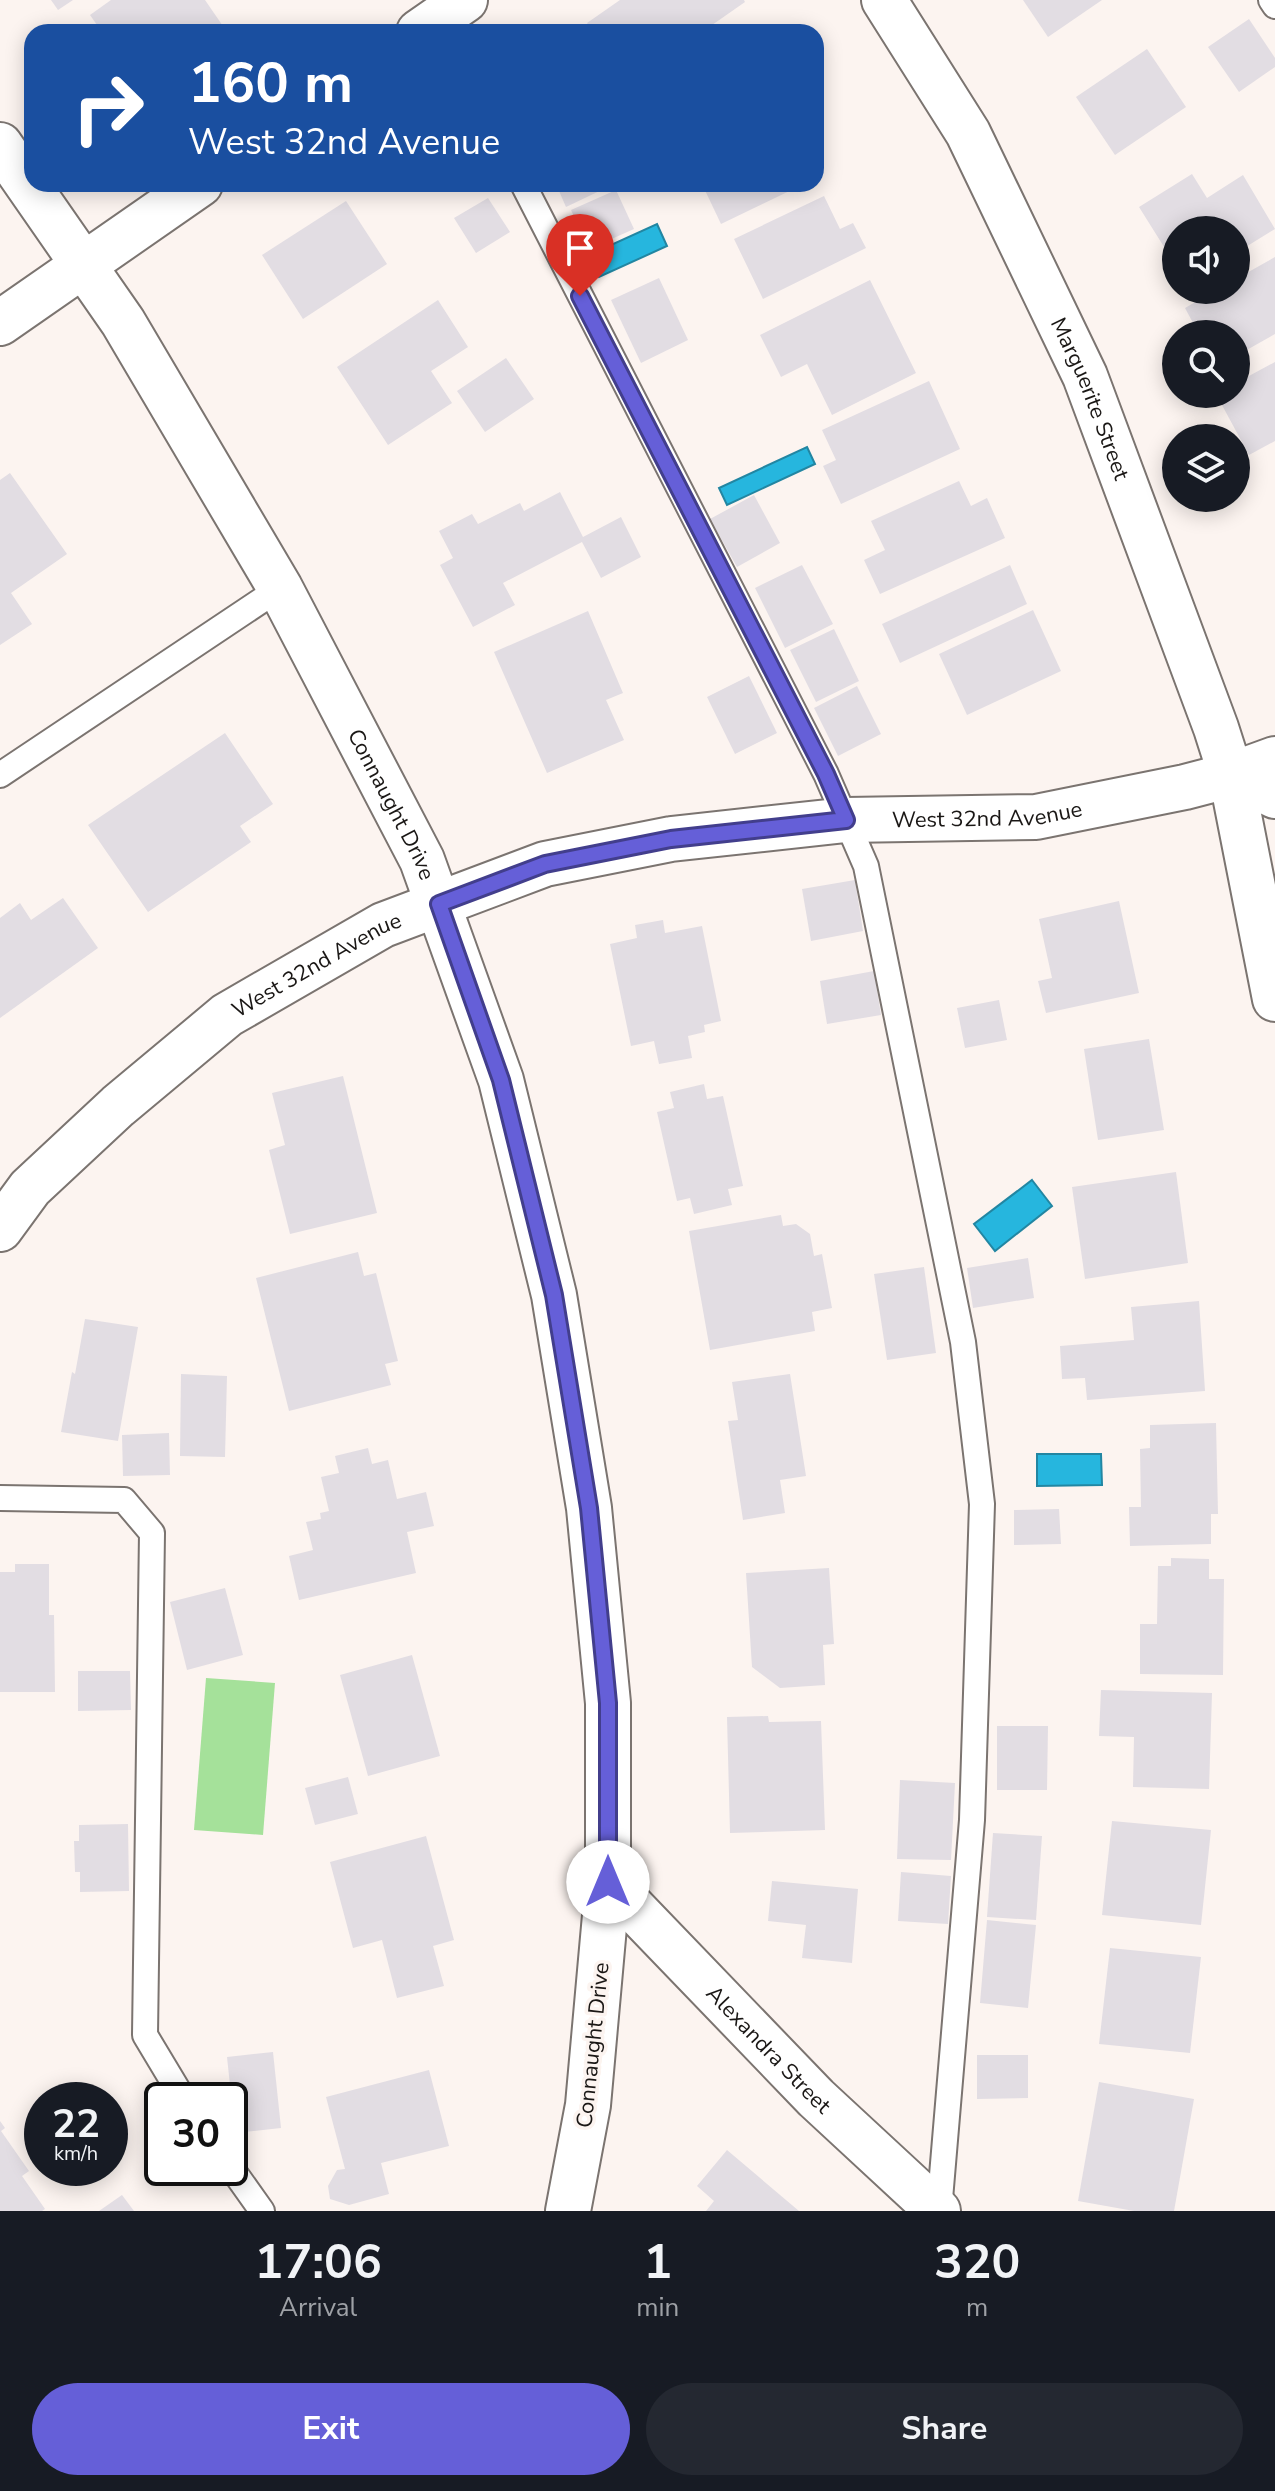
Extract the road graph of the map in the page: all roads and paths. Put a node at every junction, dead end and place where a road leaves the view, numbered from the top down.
1 (884, 0) edge
2 (1271, 0) edge
3 (1275, 6) edge
4 (0, 145) edge
5 (24, 180) edge
6 (33, 192) edge
7 (188, 192) edge
8 (527, 192) edge
9 (83, 265) junction
10 (0, 323) edge
11 (280, 588) junction
12 (1275, 759) edge
13 (0, 775) edge
14 (1231, 775) junction
15 (1275, 796) edge
16 (846, 820) junction
17 (439, 904) junction
18 (1275, 999) edge
19 (0, 1229) edge
20 (0, 1498) edge
21 (608, 1882) junction
22 (172, 2082) edge
23 (244, 2186) edge
24 (262, 2211) edge
25 (568, 2211) edge
26 (938, 2211) edge

1 - 14 street, Marguerite Street
2 - 3 lane
4 - 5 street, Connaught Drive
6 - 9 street, Connaught Drive
7 - 9 street
8 - 16 lane
9 - 10 street
9 - 11 street, Connaught Drive
11 - 13 lane
11 - 17 street, Connaught Drive
12 - 14 street, West 32nd Avenue
14 - 15 street
14 - 16 street, West 32nd Avenue
14 - 18 street, Marguerite Street
16 - 17 street, West 32nd Avenue
16 - 26 lane
17 - 19 street, West 32nd Avenue
17 - 21 street, Connaught Drive
20 - 22 lane
21 - 25 street, Connaught Drive
21 - 26 street, Alexandra Street
23 - 24 lane

